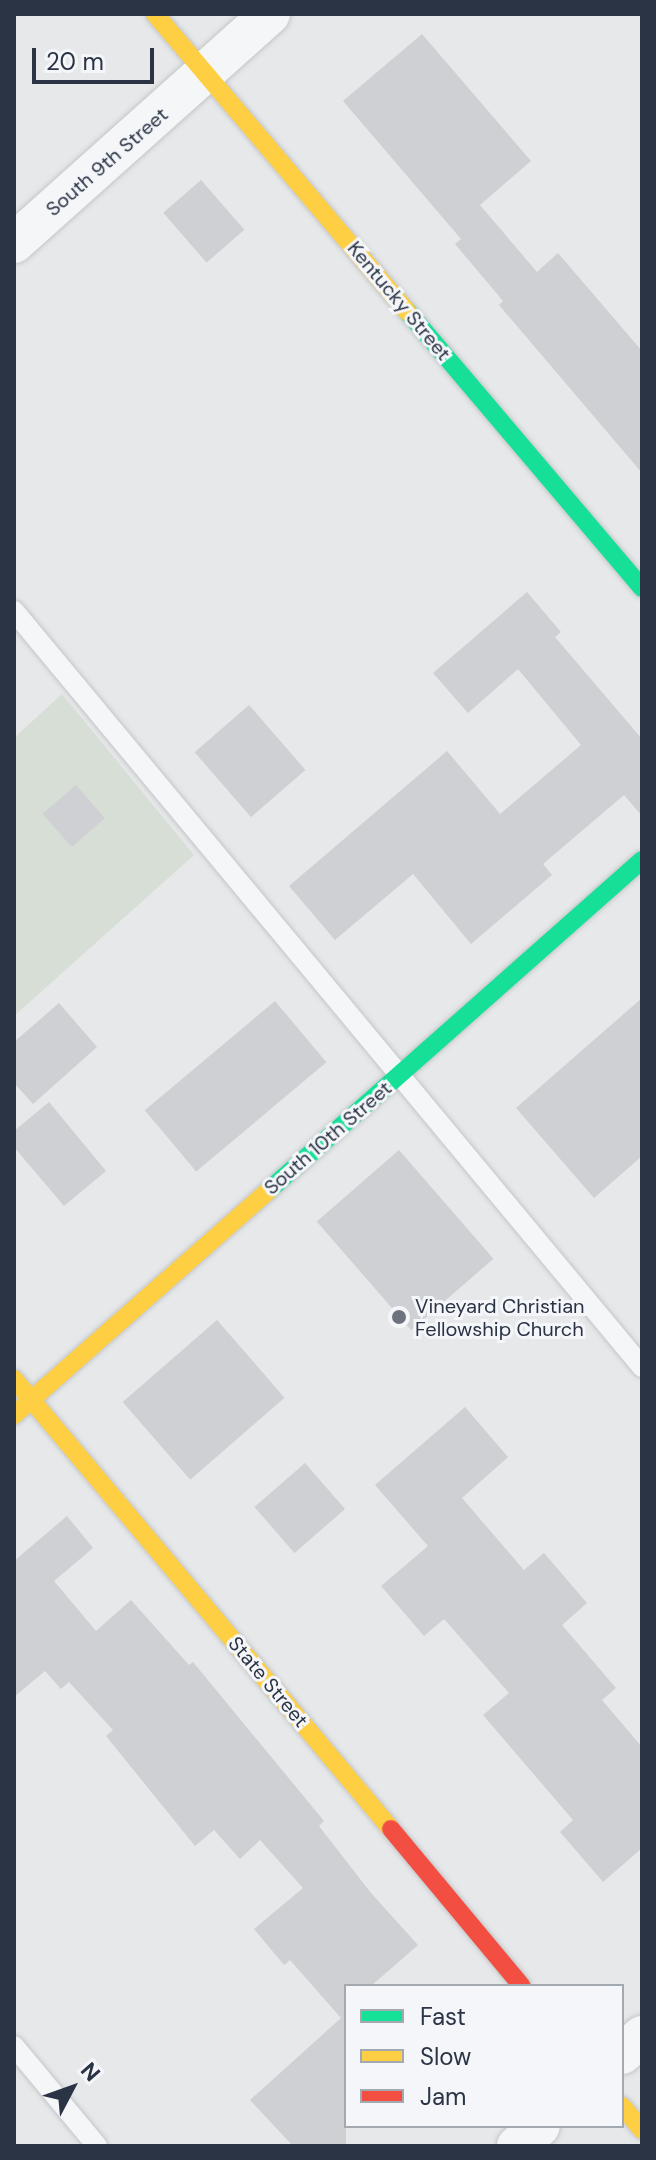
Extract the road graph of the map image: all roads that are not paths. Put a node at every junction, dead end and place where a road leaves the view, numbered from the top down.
1 (155, 14) edge
2 (270, 14) edge
3 (207, 75) junction
4 (14, 243) edge
5 (642, 588) edge
6 (14, 611) edge
7 (642, 860) edge
8 (396, 1077) junction
9 (642, 1367) edge
10 (14, 1379) edge
11 (31, 1399) junction
12 (14, 1415) edge
13 (520, 1984) edge
14 (642, 2036) edge
15 (14, 2046) edge
16 (624, 2052) edge
17 (624, 2108) edge
18 (538, 2128) edge
19 (642, 2130) edge
20 (97, 2146) edge
21 (517, 2146) edge

1 - 3 street, Kentucky Street
2 - 3 street, South 9th Street
3 - 4 street, South 9th Street
3 - 5 street, Kentucky Street
6 - 8 lane
7 - 8 street, South 10th Street
8 - 9 lane
8 - 11 street, South 10th Street
10 - 11 street, State Street
11 - 12 street, South 10th Street
11 - 13 street, State Street
14 - 16 street
15 - 20 lane
17 - 19 street
18 - 21 street

